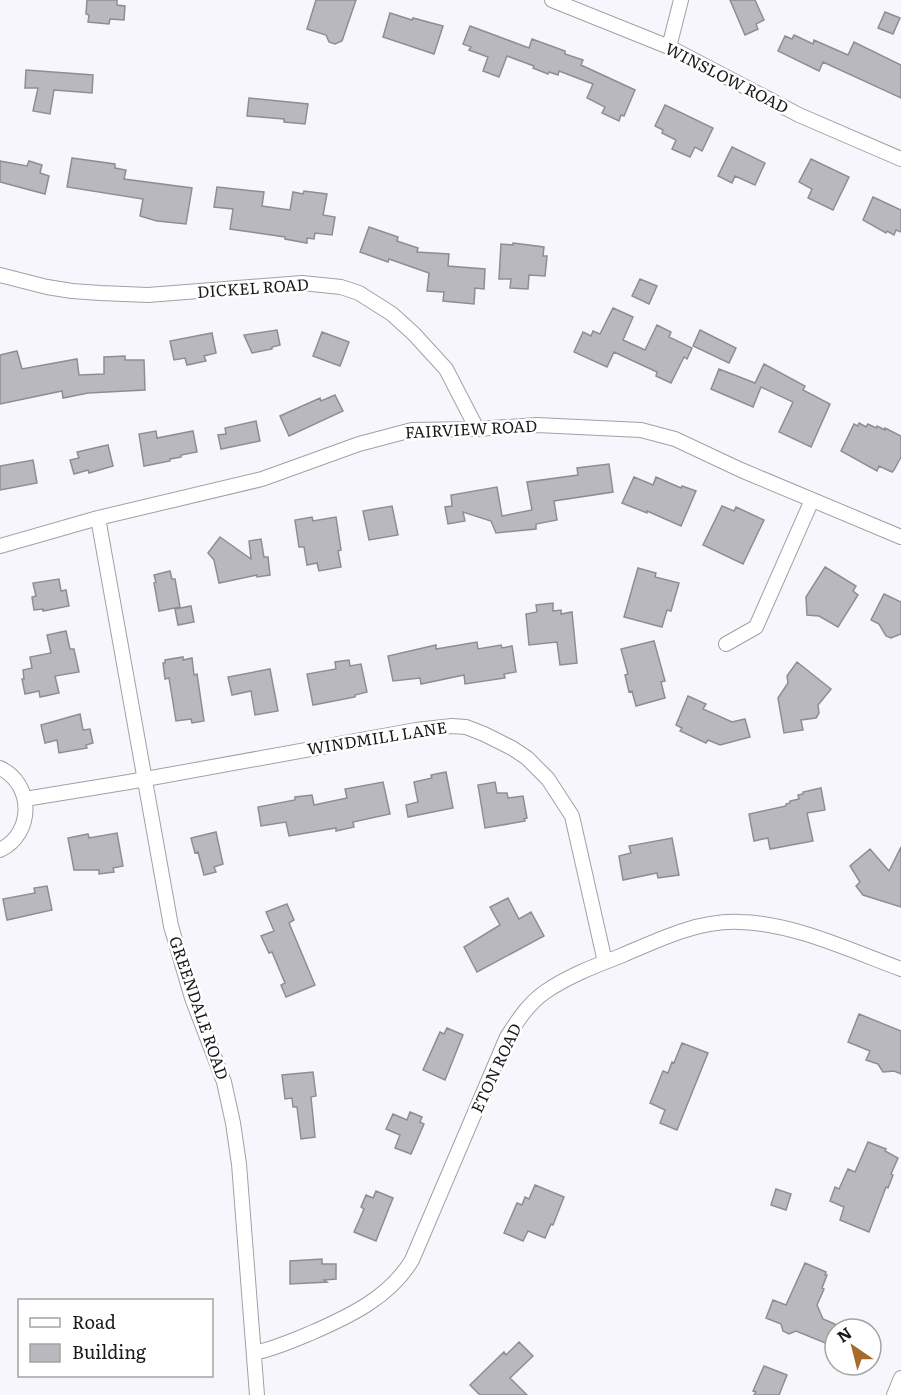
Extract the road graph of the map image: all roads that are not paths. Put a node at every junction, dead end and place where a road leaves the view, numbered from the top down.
1 (552, 0) edge
2 (681, 0) edge
3 (669, 46) junction
4 (901, 159) edge
5 (0, 275) edge
6 (477, 429) junction
7 (812, 500) junction
8 (98, 518) junction
9 (901, 537) edge
10 (0, 546) edge
11 (726, 644) dead end
12 (0, 768) edge
13 (143, 779) junction
14 (25, 799) junction
15 (0, 850) edge
16 (605, 962) junction
17 (901, 969) edge
18 (254, 1353) junction
19 (901, 1378) edge
20 (257, 1395) edge
21 (894, 1395) edge

1 - 3 street, WINSLOW ROAD
2 - 3 street
3 - 4 street, WINSLOW ROAD
5 - 6 street, DICKEL ROAD
6 - 7 street, FAIRVIEW ROAD
6 - 8 street, FAIRVIEW ROAD
7 - 9 street, FAIRVIEW ROAD
7 - 11 street
8 - 10 street, FAIRVIEW ROAD
8 - 13 street, GREENDALE ROAD
12 - 14 street
13 - 14 street, WINDMILL LANE
13 - 16 street, WINDMILL LANE
13 - 18 street, GREENDALE ROAD
14 - 15 street
16 - 17 street, ETON ROAD
16 - 18 street, ETON ROAD
18 - 20 street, GREENDALE ROAD
19 - 21 street

